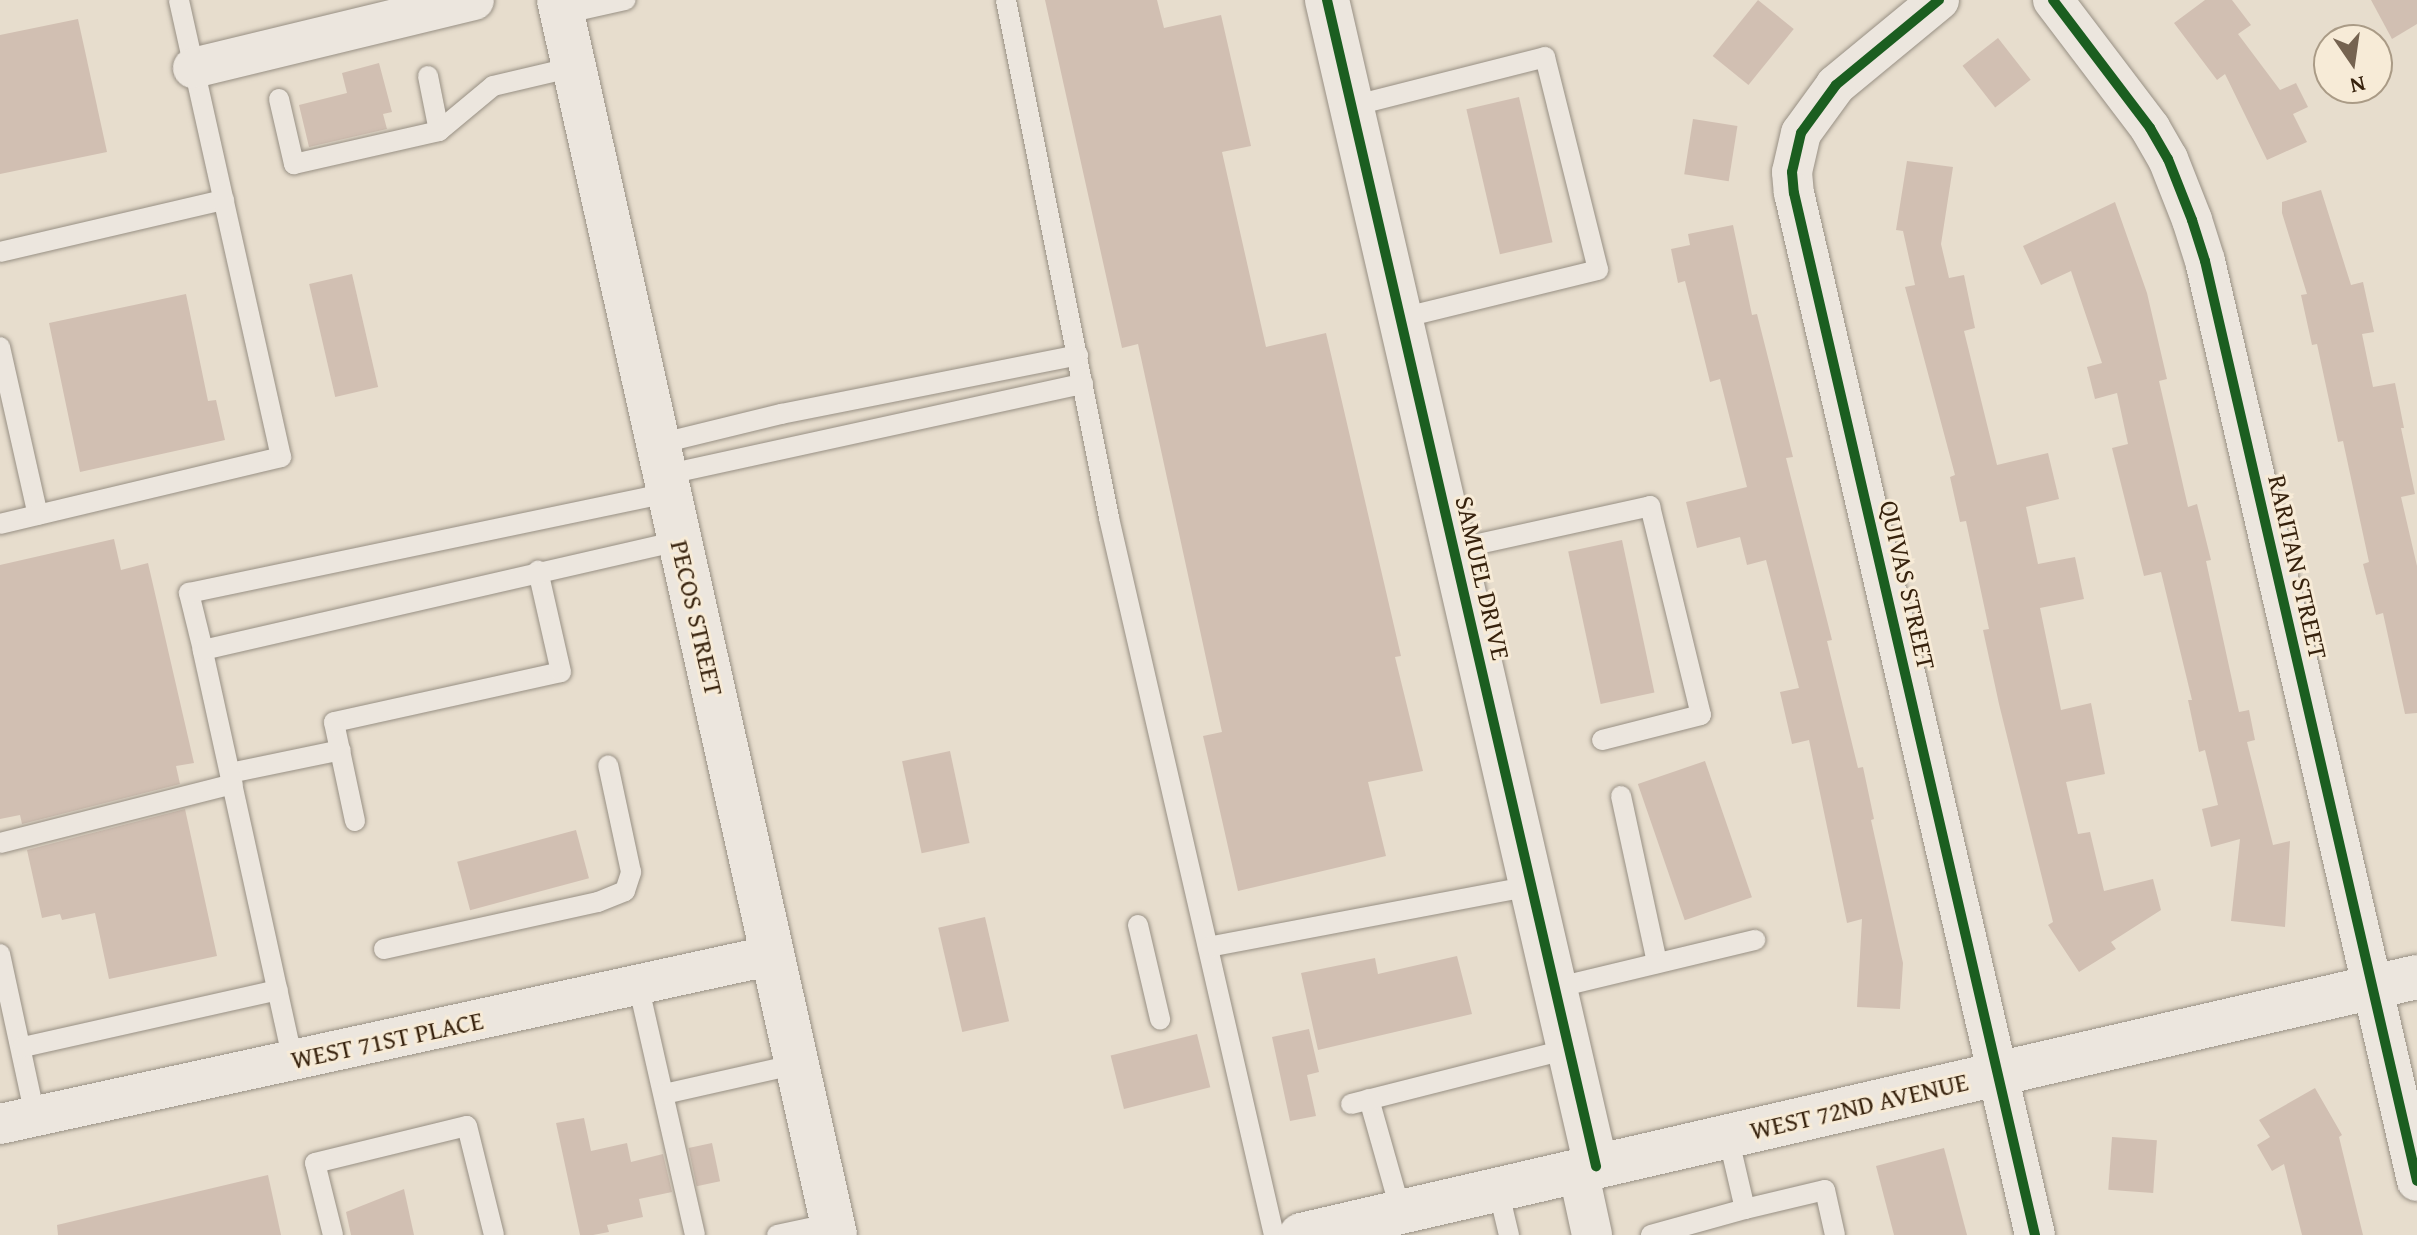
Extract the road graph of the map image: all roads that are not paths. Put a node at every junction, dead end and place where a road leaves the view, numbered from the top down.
1 (179, 0) edge
2 (474, 0) edge
3 (625, 0) edge
4 (1006, 0) edge
5 (1327, 0) edge
6 (1939, 0) edge
7 (2053, 0) edge
8 (560, 7) edge
9 (574, 67) junction
10 (193, 68) junction
11 (428, 76) dead end
12 (279, 99) dead end
13 (1352, 106) junction
14 (439, 131) junction
15 (224, 200) junction
16 (0, 252) edge
17 (1401, 318) junction
18 (0, 347) edge
19 (1078, 355) junction
20 (1083, 384) junction
21 (664, 471) junction
22 (38, 515) junction
23 (0, 524) edge
24 (679, 541) junction
25 (1455, 549) junction
26 (538, 571) junction
27 (203, 650) junction
28 (1602, 740) dead end
29 (341, 750) junction
30 (608, 765) dead end
31 (232, 779) junction
32 (1621, 796) dead end
33 (355, 821) dead end
34 (0, 843) edge
35 (1531, 886) junction
36 (1138, 925) dead end
37 (1755, 940) dead end
38 (1208, 947) junction
39 (384, 949) dead end
40 (0, 954) edge
41 (773, 955) junction
42 (1657, 963) junction
43 (2417, 977) edge
44 (638, 984) junction
45 (2373, 987) junction
46 (1555, 988) junction
47 (278, 990) junction
48 (1160, 1019) dead end
49 (23, 1047) junction
50 (1569, 1049) junction
51 (293, 1061) junction
52 (797, 1064) junction
53 (1999, 1073) junction
54 (664, 1094) junction
55 (18, 1120) edge
56 (1728, 1136) junction
57 (1587, 1168) junction
58 (2417, 1181) edge
59 (1498, 1189) junction
60 (1745, 1209) junction
61 (1401, 1212) junction
62 (834, 1229) edge
63 (333, 1235) edge
64 (494, 1235) edge
65 (695, 1235) edge
66 (777, 1235) edge
67 (1274, 1235) edge
68 (1301, 1235) edge
69 (1509, 1235) edge
70 (1592, 1235) edge
71 (1651, 1235) edge
72 (1835, 1235) edge
73 (2035, 1235) edge

1 - 10 lane
2 - 10 street
3 - 8 lane
4 - 19 lane
5 - 13 main road, SAMUEL DRIVE
6 - 53 street, QUIVAS STREET
7 - 45 street, RARITAN STREET
8 - 9 main road, PECOS STREET
9 - 14 lane
9 - 21 main road, PECOS STREET
10 - 15 lane
11 - 14 lane
12 - 14 lane
13 - 17 main road, SAMUEL DRIVE
13 - 17 lane
15 - 16 lane
15 - 22 lane
17 - 25 main road, SAMUEL DRIVE
18 - 22 lane
19 - 20 lane
19 - 21 lane
20 - 21 lane
20 - 38 lane
21 - 24 main road, PECOS STREET
21 - 27 lane
22 - 23 lane
24 - 26 lane
24 - 41 main road, PECOS STREET
25 - 28 lane
25 - 35 main road, SAMUEL DRIVE
26 - 27 lane
26 - 29 lane
27 - 31 lane
29 - 31 lane
29 - 33 lane
30 - 39 lane
31 - 34 lane
31 - 47 lane
32 - 42 lane
35 - 38 lane
35 - 46 main road, SAMUEL DRIVE
36 - 48 lane
37 - 42 lane
38 - 67 lane
40 - 49 lane
41 - 44 street, WEST 71ST PLACE
41 - 52 main road, PECOS STREET
42 - 46 lane
43 - 45 main road, WEST 72ND AVENUE
44 - 51 street, WEST 71ST PLACE
44 - 54 lane
45 - 53 main road, WEST 72ND AVENUE
45 - 58 street, RARITAN STREET
46 - 50 main road, SAMUEL DRIVE
47 - 49 lane
47 - 51 lane
49 - 55 lane
50 - 57 main road, SAMUEL DRIVE
50 - 61 lane
51 - 55 street, WEST 71ST PLACE
52 - 54 lane
52 - 62 main road, PECOS STREET
53 - 56 main road, WEST 72ND AVENUE
53 - 73 street, QUIVAS STREET
54 - 65 lane
56 - 57 main road, WEST 72ND AVENUE
56 - 60 lane
57 - 59 main road, WEST 72ND AVENUE
57 - 70 street, SAMUEL DRIVE
59 - 61 main road, WEST 72ND AVENUE
59 - 69 lane
60 - 71 lane
60 - 72 lane
61 - 68 main road, WEST 72ND AVENUE
62 - 66 lane
63 - 64 lane

